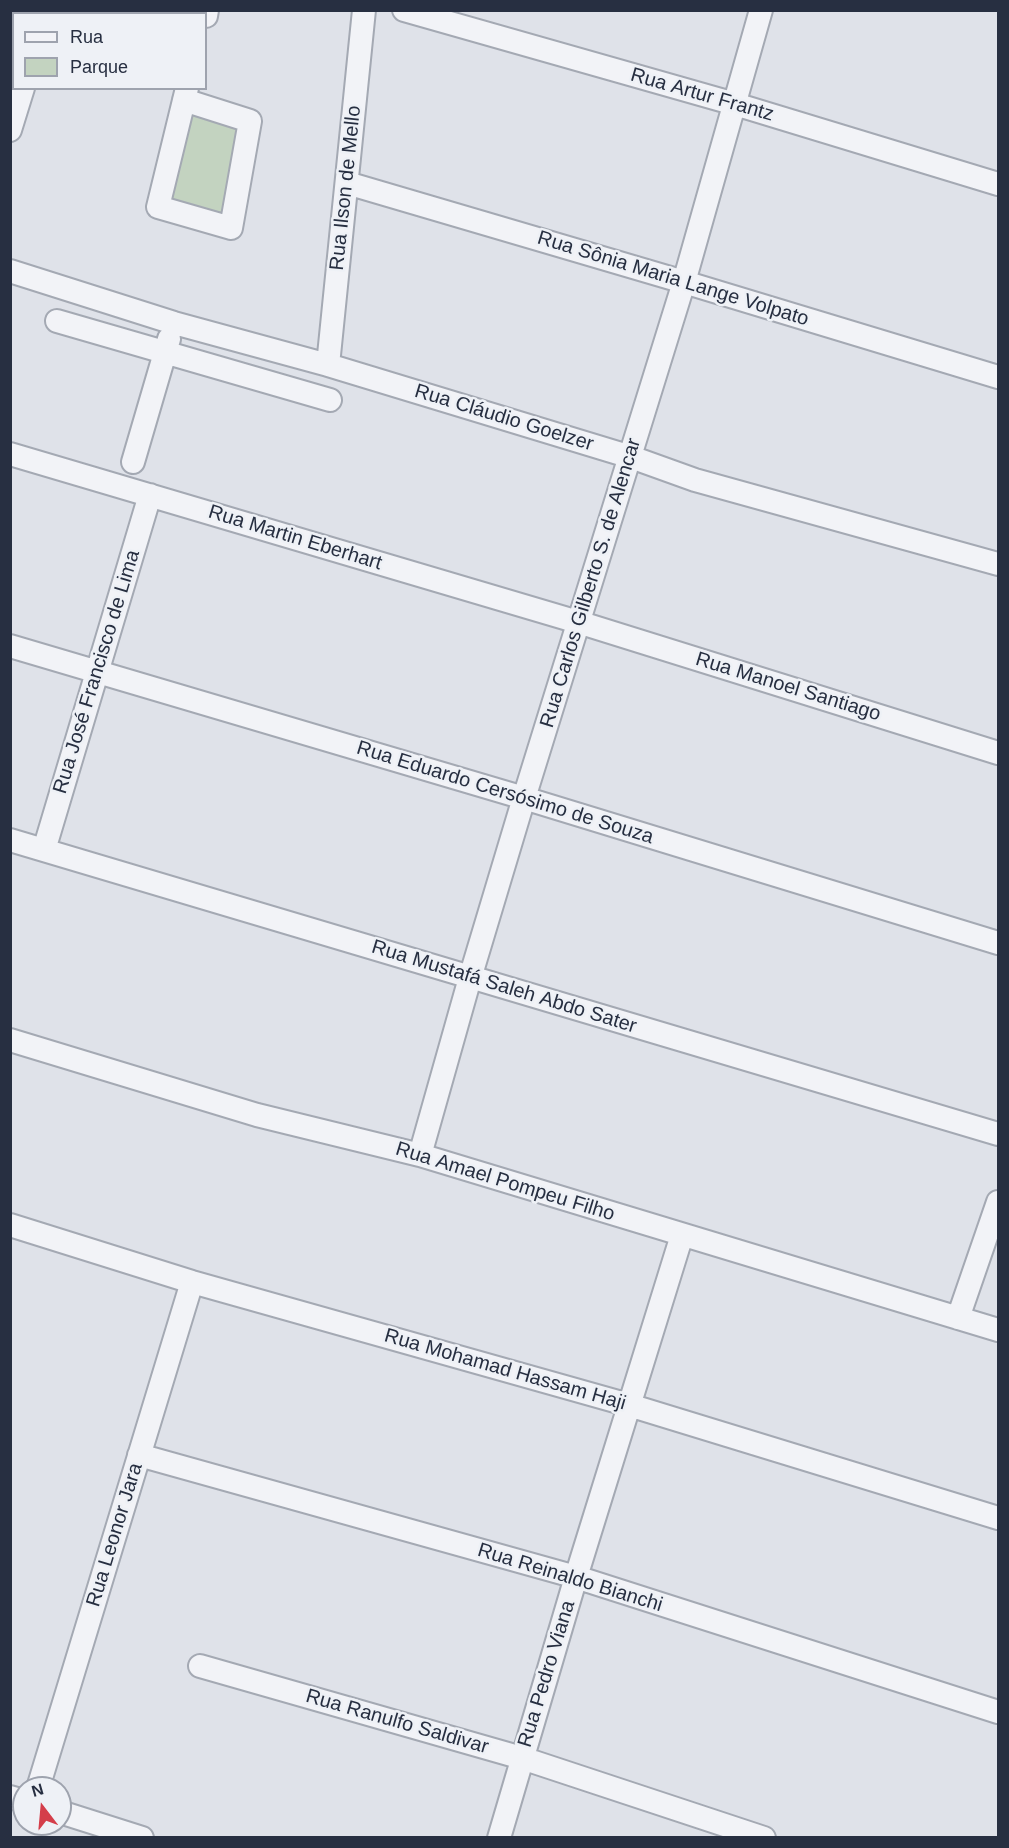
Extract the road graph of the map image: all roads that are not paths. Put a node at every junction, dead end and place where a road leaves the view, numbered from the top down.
1 (364, 10) edge
2 (404, 10) edge
3 (761, 10) edge
4 (22, 90) edge
5 (186, 94) edge
6 (735, 104) junction
7 (10, 130) edge
8 (347, 183) junction
9 (999, 184) edge
10 (10, 271) edge
11 (684, 282) junction
12 (57, 321) dead end
13 (174, 323) junction
14 (165, 352) junction
15 (328, 365) junction
16 (999, 377) edge
17 (330, 400) dead end
18 (10, 454) edge
19 (631, 457) junction
20 (133, 462) dead end
21 (150, 495) junction
22 (999, 564) edge
23 (578, 622) junction
24 (10, 646) edge
25 (97, 671) junction
26 (999, 753) edge
27 (524, 798) junction
28 (10, 840) edge
29 (44, 850) junction
30 (999, 943) edge
31 (470, 978) junction
32 (10, 1040) edge
33 (999, 1134) edge
34 (420, 1155) junction
35 (999, 1202) edge
36 (10, 1226) edge
37 (682, 1235) junction
38 (192, 1281) junction
39 (958, 1318) junction
40 (999, 1330) edge
41 (629, 1405) junction
42 (139, 1455) junction
43 (999, 1518) edge
44 (576, 1577) junction
45 (200, 1666) dead end
46 (999, 1712) edge
47 (522, 1758) junction
48 (42, 1776) edge
49 (72, 1816) edge
50 (142, 1838) edge
51 (499, 1838) edge
52 (764, 1838) edge

1 - 8 street, Rua Ilson de Mello
2 - 6 street, Rua Artur Frantz
3 - 6 street, Rua Carlos Gilberto S. de Alencar
4 - 7 street
5 - 5 street
6 - 9 street, Rua Artur Frantz
6 - 11 street, Rua Carlos Gilberto S. de Alencar
8 - 11 street, Rua Sônia Maria Lange Volpato
8 - 15 street, Rua Ilson de Mello
10 - 13 street, Rua Cláudio Goelzer
11 - 16 street, Rua Sônia Maria Lange Volpato
11 - 19 street, Rua Carlos Gilberto S. de Alencar
12 - 14 street
13 - 14 street
13 - 15 street, Rua Cláudio Goelzer
14 - 17 street
14 - 20 street
15 - 19 street, Rua Cláudio Goelzer
18 - 21 street, Rua Martin Eberhart
19 - 22 street, Rua Cláudio Goelzer
19 - 23 street, Rua Carlos Gilberto S. de Alencar
21 - 23 street, Rua Martin Eberhart
21 - 25 street, Rua José Francisco de Lima
23 - 26 street, Rua Manoel Santiago
23 - 27 street, Rua Carlos Gilberto S. de Alencar
24 - 25 street, Rua Eduardo Cersósimo de Souza
25 - 27 street, Rua Eduardo Cersósimo de Souza
25 - 29 street, Rua José Francisco de Lima
27 - 30 street, Rua Eduardo Cersósimo de Souza
27 - 31 street, Rua Carlos Gilberto S. de Alencar
28 - 29 street, Rua Mustafá Saleh Abdo Sater
29 - 31 street, Rua Mustafá Saleh Abdo Sater
31 - 33 street, Rua Mustafá Saleh Abdo Sater
31 - 34 street, Rua Carlos Gilberto S. de Alencar
32 - 34 street, Rua Amael Pompeu Filho
34 - 37 street, Rua Amael Pompeu Filho
35 - 39 street
36 - 38 street, Rua Mohamad Hassam Haji
37 - 39 street, Rua Amael Pompeu Filho
37 - 41 street, Rua Pedro Viana
38 - 41 street, Rua Mohamad Hassam Haji
38 - 42 street, Rua Leonor Jara
39 - 40 street, Rua Amael Pompeu Filho
41 - 43 street, Rua Mohamad Hassam Haji
41 - 44 street, Rua Pedro Viana
42 - 44 street, Rua Reinaldo Bianchi
42 - 48 street, Rua Leonor Jara
44 - 46 street, Rua Reinaldo Bianchi
44 - 47 street, Rua Pedro Viana
45 - 47 street, Rua Ranulfo Saldivar
47 - 51 street, Rua Pedro Viana
47 - 52 street, Rua Ranulfo Saldivar
49 - 50 street

